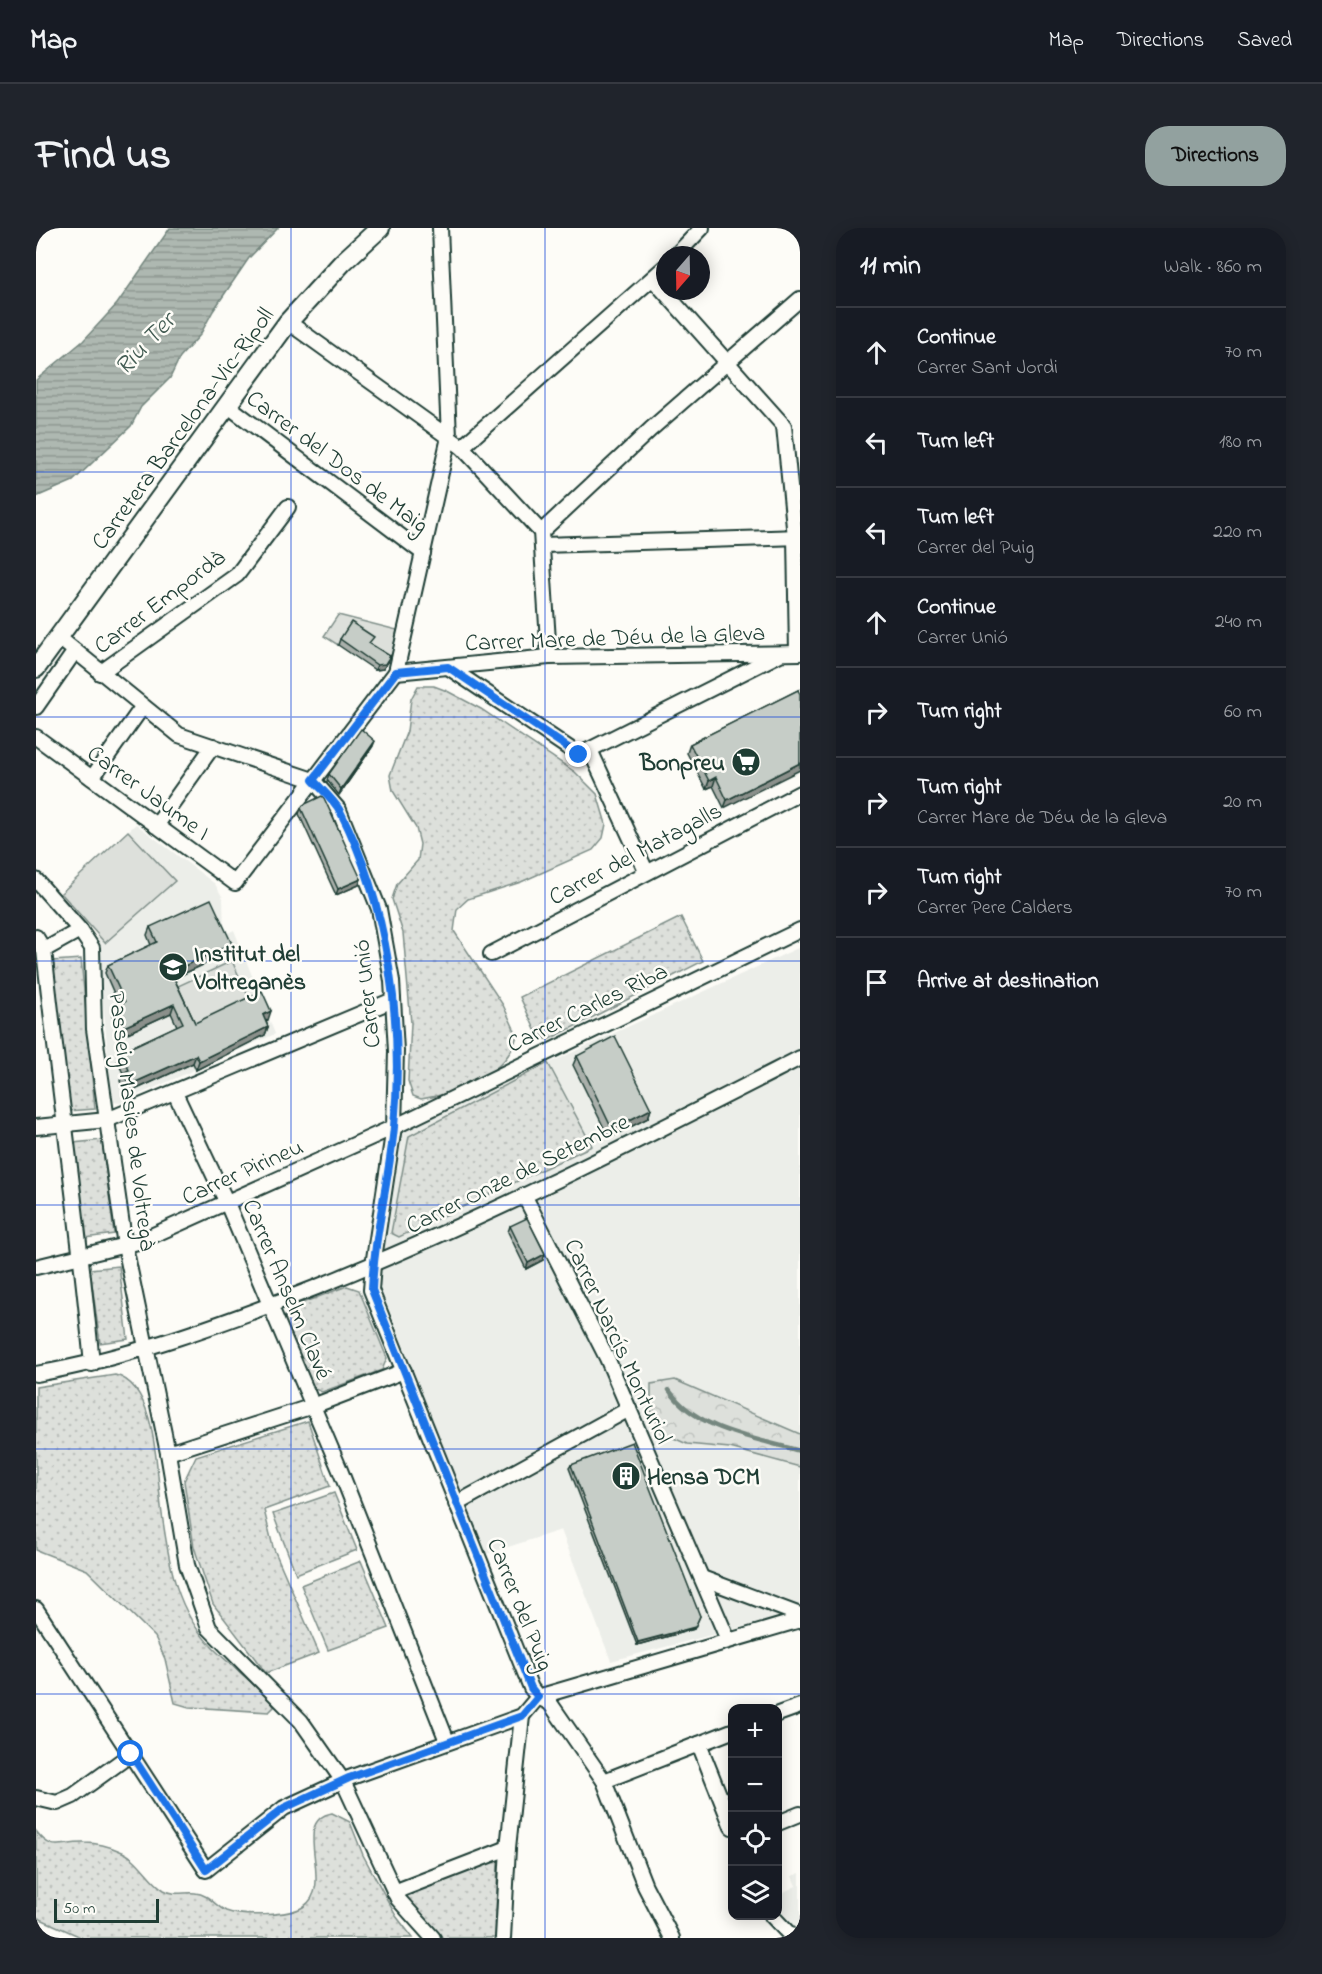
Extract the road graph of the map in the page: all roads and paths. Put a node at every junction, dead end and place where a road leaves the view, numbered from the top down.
1 (380, 228) edge
2 (440, 228) edge
3 (702, 228) edge
4 (685, 246) edge
5 (656, 276) edge
6 (653, 279) junction
7 (800, 299) edge
8 (288, 322) junction
9 (728, 362) junction
10 (227, 405) junction
11 (449, 437) junction
12 (462, 447) junction
13 (288, 507) dead end
14 (797, 537) edge
15 (541, 538) junction
16 (423, 553) junction
17 (58, 637) junction
18 (75, 651) junction
19 (783, 653) junction
20 (799, 653) edge
21 (549, 657) junction
22 (448, 667) junction
23 (36, 668) edge
24 (396, 672) junction
25 (100, 673) junction
26 (142, 706) junction
27 (36, 707) edge
28 (36, 737) edge
29 (213, 746) junction
30 (590, 750) junction
31 (92, 778) junction
32 (313, 780) junction
33 (800, 793) edge
34 (156, 826) junction
35 (646, 871) junction
36 (36, 880) edge
37 (80, 930) junction
38 (800, 930) edge
39 (36, 937) edge
40 (44, 950) junction
41 (491, 954) dead end
42 (393, 1000) junction
43 (800, 1058) edge
44 (175, 1093) junction
45 (106, 1120) junction
46 (63, 1125) junction
47 (36, 1127) edge
48 (394, 1127) junction
49 (524, 1196) junction
50 (227, 1203) junction
51 (124, 1246) junction
52 (82, 1258) junction
53 (373, 1264) junction
54 (36, 1267) edge
55 (270, 1305) junction
56 (145, 1350) junction
57 (92, 1364) junction
58 (404, 1371) junction
59 (36, 1374) edge
60 (313, 1406) junction
61 (629, 1410) junction
62 (168, 1453) junction
63 (456, 1504) junction
64 (702, 1578) junction
65 (36, 1609) edge
66 (800, 1615) edge
67 (800, 1620) edge
68 (728, 1640) junction
69 (538, 1697) junction
70 (800, 1706) edge
71 (782, 1712) edge
72 (522, 1716) junction
73 (728, 1733) edge
74 (447, 1741) junction
75 (699, 1744) junction
76 (131, 1754) junction
77 (343, 1781) junction
78 (604, 1781) junction
79 (36, 1798) edge
80 (800, 1814) edge
81 (728, 1817) edge
82 (782, 1820) edge
83 (508, 1848) junction
84 (394, 1892) junction
85 (776, 1920) edge
86 (433, 1938) edge
87 (503, 1938) edge
88 (672, 1938) edge
89 (793, 1938) edge

1 - 8 street, Carretera Barcelona-Vic-Ripoll
2 - 11 street
3 - 4 street
5 - 6 street
6 - 9 street
6 - 12 street
7 - 9 street
8 - 10 street, Carretera Barcelona-Vic-Ripoll
8 - 11 street
9 - 14 street
9 - 15 street
10 - 16 street, Carrer del Dos de Maig
10 - 17 street, Carretera Barcelona-Vic-Ripoll
11 - 12 street
11 - 16 street
12 - 15 street
13 - 25 street, Carrer Empordà
14 - 15 street
14 - 20 street
15 - 21 street
16 - 24 street
17 - 18 street
17 - 23 street, Carretera Barcelona-Vic-Ripoll
18 - 25 street
18 - 27 street
19 - 20 street, Carrer Mare de Déu de la Gleva
19 - 21 street, Carrer Mare de Déu de la Gleva
19 - 30 street
21 - 22 street, Carrer Mare de Déu de la Gleva
22 - 24 street, Carrer Mare de Déu de la Gleva
22 - 30 street
24 - 32 street
25 - 26 street
26 - 29 street
26 - 31 street
28 - 31 street, Carrer Jaume I
29 - 32 street
29 - 34 street
30 - 35 street
31 - 34 street, Carrer Jaume I
32 - 34 street, Carrer Jaume I
32 - 42 street, Carrer Unió
33 - 35 street, Carrer del Matagalls
35 - 41 street, Carrer del Matagalls
36 - 37 street, Passeig Masies de Voltregà
37 - 40 street
37 - 45 street, Passeig Masies de Voltregà
38 - 48 street, Carrer Carles Riba
39 - 40 street
40 - 46 street
42 - 44 street
42 - 48 street, Carrer Unió
43 - 49 street, Carrer Onze de Setembre
44 - 45 street
44 - 50 street, Carrer Anselm Clavé
45 - 46 street
45 - 51 street, Passeig Masies de Voltregà
46 - 47 street
46 - 52 street
48 - 50 street, Carrer Pirineu
48 - 53 street, Carrer Unió
49 - 53 street, Carrer Onze de Setembre
49 - 61 street, Carrer Narcís Monturiol
50 - 51 street, Carrer Pirineu
50 - 55 street, Carrer Anselm Clavé
51 - 52 street, Carrer Pirineu
51 - 56 street, Passeig Masies de Voltregà
52 - 54 street, Carrer Pirineu
52 - 57 street
53 - 55 street, Carrer Onze de Setembre
53 - 58 street, Carrer del Puig
55 - 56 street, Carrer Onze de Setembre
55 - 60 street, Carrer Anselm Clavé
56 - 57 street, Carrer Onze de Setembre
56 - 62 street, Passeig Masies de Voltregà
57 - 59 street, Carrer Onze de Setembre
58 - 60 street
58 - 63 street, Carrer del Puig
60 - 62 street
60 - 74 street, Carrer Anselm Clavé
61 - 63 street
61 - 64 street, Carrer Narcís Monturiol
62 - 77 street, Passeig Masies de Voltregà
63 - 69 street, Carrer del Puig
64 - 66 street
64 - 68 street, Carrer Narcís Monturiol
65 - 76 street
67 - 68 street
68 - 69 street
69 - 72 street
69 - 78 street, Carrer del Puig
70 - 71 street
72 - 74 street
72 - 83 street
73 - 75 street
74 - 77 street
75 - 78 street
75 - 81 street
76 - 77 street
76 - 79 street
77 - 84 street, Passeig Masies de Voltregà
78 - 88 street, Carrer del Puig
80 - 82 street
83 - 84 street
83 - 87 street
84 - 86 street, Passeig Masies de Voltregà
85 - 89 street

